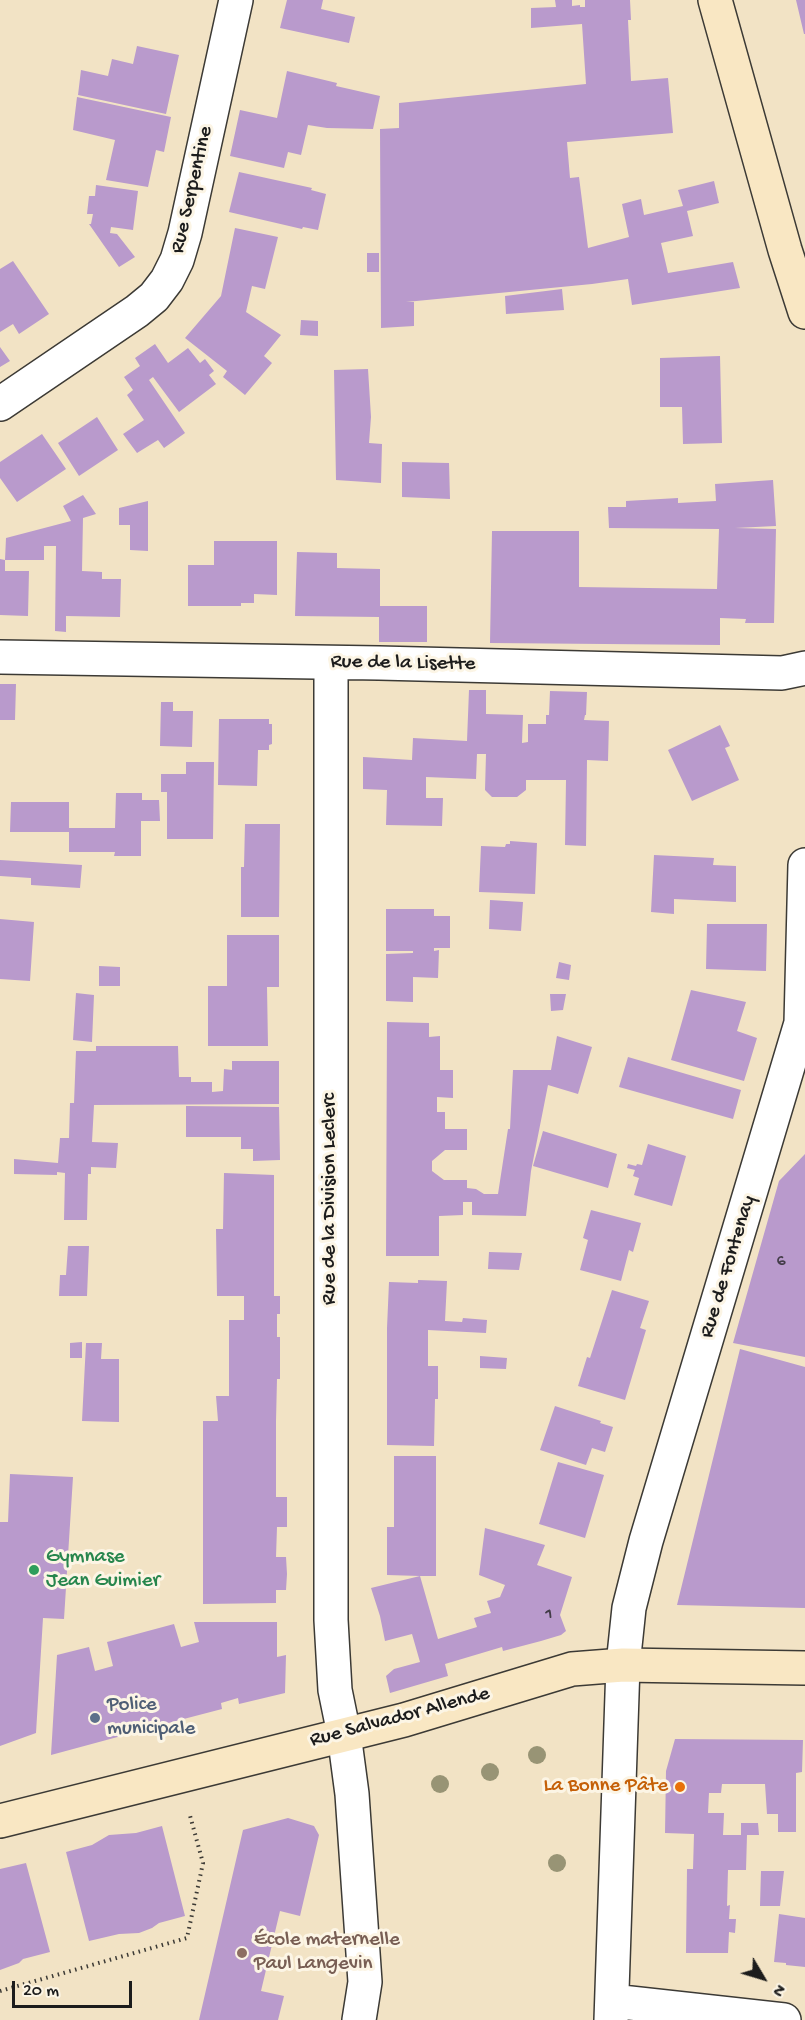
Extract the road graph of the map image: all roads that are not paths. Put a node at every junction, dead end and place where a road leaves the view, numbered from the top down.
1 (236, 0) edge
2 (715, 0) edge
3 (805, 312) edge
4 (0, 404) edge
5 (0, 657) edge
6 (331, 663) junction
7 (805, 669) edge
8 (805, 866) edge
9 (803, 1023) edge
10 (623, 1665) junction
11 (805, 1668) edge
12 (344, 1734) junction
13 (0, 1821) edge
14 (611, 2011) edge
15 (359, 2020) edge
16 (784, 2020) edge

1 - 4 street, Rue Serpentine
2 - 3 main road
5 - 6 street, Rue de la Lisette
6 - 7 street, Rue de la Lisette
6 - 12 street, Rue de la Division Leclerc
8 - 9 street, Rue de Fontenay
9 - 10 street, Rue de Fontenay
10 - 11 main road, Rue Salvador Allende
10 - 12 main road, Rue Salvador Allende
10 - 14 street, Rue de Fontenay
12 - 13 main road, Rue Salvador Allende
12 - 15 street, Rue de la Division Leclerc
14 - 16 street

